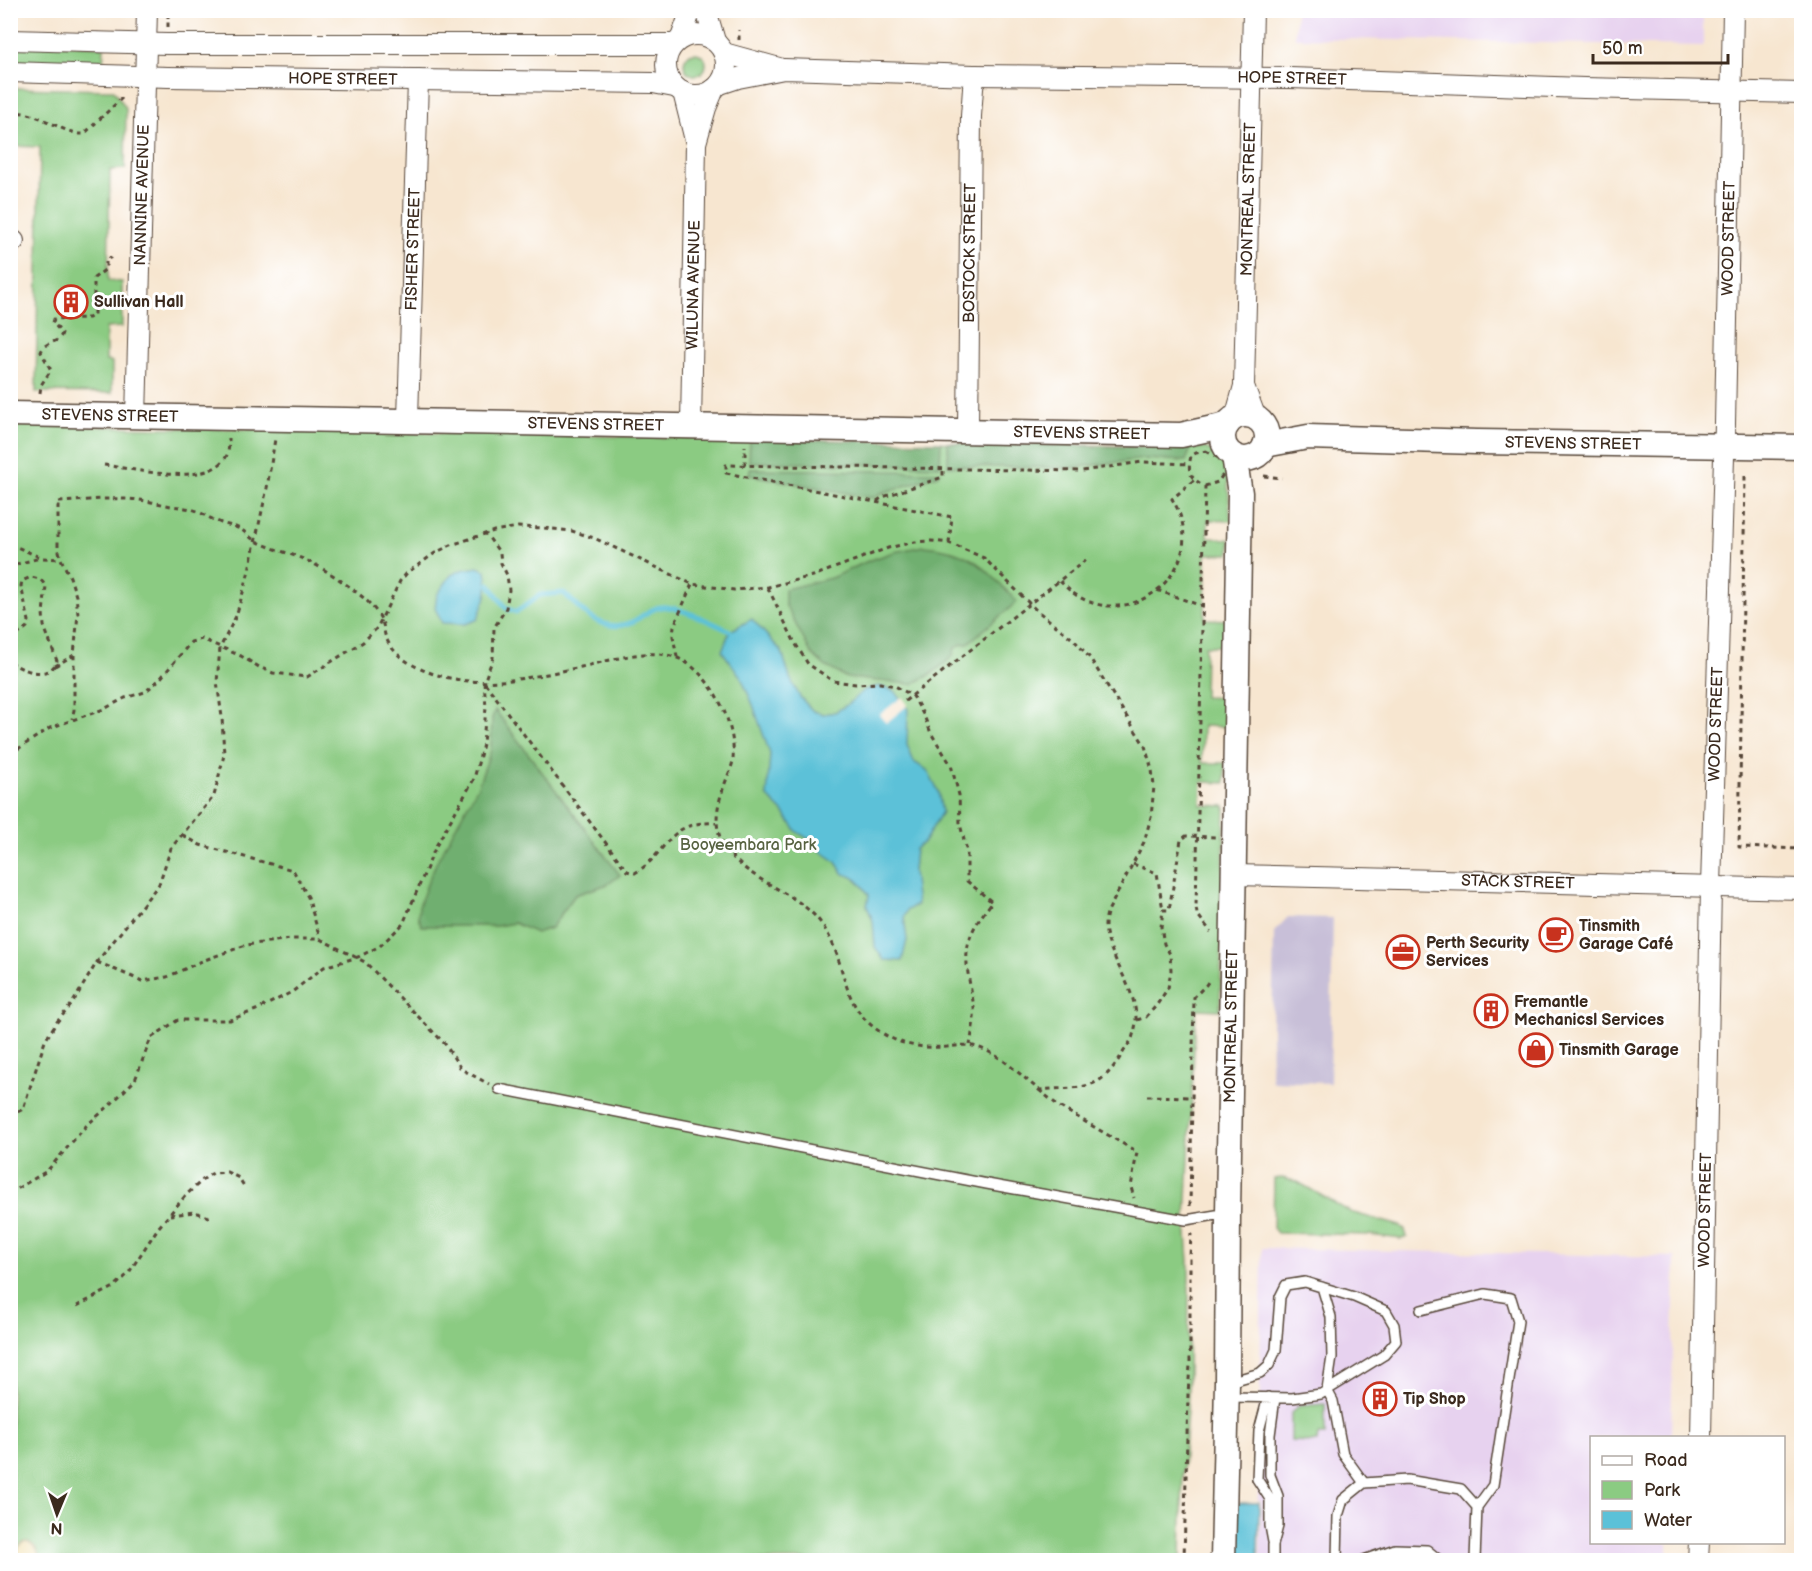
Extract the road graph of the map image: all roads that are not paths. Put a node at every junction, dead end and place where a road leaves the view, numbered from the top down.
1 (147, 10) edge
2 (690, 10) edge
3 (706, 10) edge
4 (1253, 10) edge
5 (1732, 10) edge
6 (10, 40) edge
7 (678, 41) junction
8 (147, 44) junction
9 (719, 47) junction
10 (784, 69) junction
11 (10, 72) edge
12 (974, 75) junction
13 (146, 76) junction
14 (1252, 77) junction
15 (418, 80) junction
16 (717, 86) junction
17 (679, 90) junction
18 (1731, 91) junction
19 (1802, 93) edge
20 (696, 143) junction
21 (10, 414) edge
22 (135, 417) junction
23 (408, 420) junction
24 (691, 426) junction
25 (968, 431) junction
26 (1247, 441) junction
27 (1724, 445) junction
28 (1802, 447) edge
29 (1234, 875) junction
30 (1711, 885) junction
31 (1802, 889) edge
32 (499, 1089) road end
33 (1228, 1213) junction
34 (1322, 1287) junction
35 (1420, 1310) dead end
36 (1227, 1389) junction
37 (1327, 1390) junction
38 (1271, 1397) junction
39 (1701, 1436) edge
40 (1364, 1483) junction
41 (1477, 1507) junction
42 (1698, 1544) edge
43 (1223, 1560) edge
44 (1273, 1560) edge
45 (1337, 1560) edge
46 (1364, 1560) edge
47 (1439, 1560) edge
48 (1475, 1560) edge
49 (1698, 1560) edge

1 - 8 street, NANNINE AVENUE
2 - 7 street
3 - 9 street
4 - 14 street, MONTREAL STREET
5 - 18 street, WOOD STREET
6 - 8 street, HOPE STREET
7 - 8 street, HOPE STREET
7 - 9 street
7 - 17 street
8 - 13 street, NANNINE AVENUE
9 - 10 street, HOPE STREET
9 - 16 street
10 - 12 street, HOPE STREET
10 - 16 street, HOPE STREET
11 - 13 street, HOPE STREET
12 - 14 street, HOPE STREET
12 - 25 street, BOSTOCK STREET
13 - 15 street, HOPE STREET
13 - 22 street, NANNINE AVENUE
14 - 18 street, HOPE STREET
14 - 26 street, MONTREAL STREET
15 - 17 street, HOPE STREET
15 - 23 street, FISHER STREET
16 - 17 street
16 - 20 street, WILUNA AVENUE
17 - 20 street, WILUNA AVENUE
18 - 19 street, HOPE STREET
18 - 27 street, WOOD STREET
20 - 24 street, WILUNA AVENUE
21 - 22 street, STEVENS STREET
22 - 23 street, STEVENS STREET
23 - 24 street, STEVENS STREET
24 - 25 street, STEVENS STREET
25 - 26 street, STEVENS STREET
26 - 27 street, STEVENS STREET
26 - 29 street, MONTREAL STREET
27 - 28 street, STEVENS STREET
27 - 30 street, WOOD STREET
29 - 30 street, STACK STREET
29 - 33 street, MONTREAL STREET
30 - 31 street, STACK STREET
30 - 39 street, WOOD STREET
32 - 33 lane
33 - 36 street, MONTREAL STREET
34 - 36 lane
34 - 37 lane
34 - 37 lane
35 - 41 lane
36 - 38 lane
36 - 43 street, MONTREAL STREET
37 - 38 lane
37 - 40 lane
38 - 44 lane
40 - 41 lane
40 - 45 lane
41 - 48 lane
42 - 49 street
46 - 47 lane

